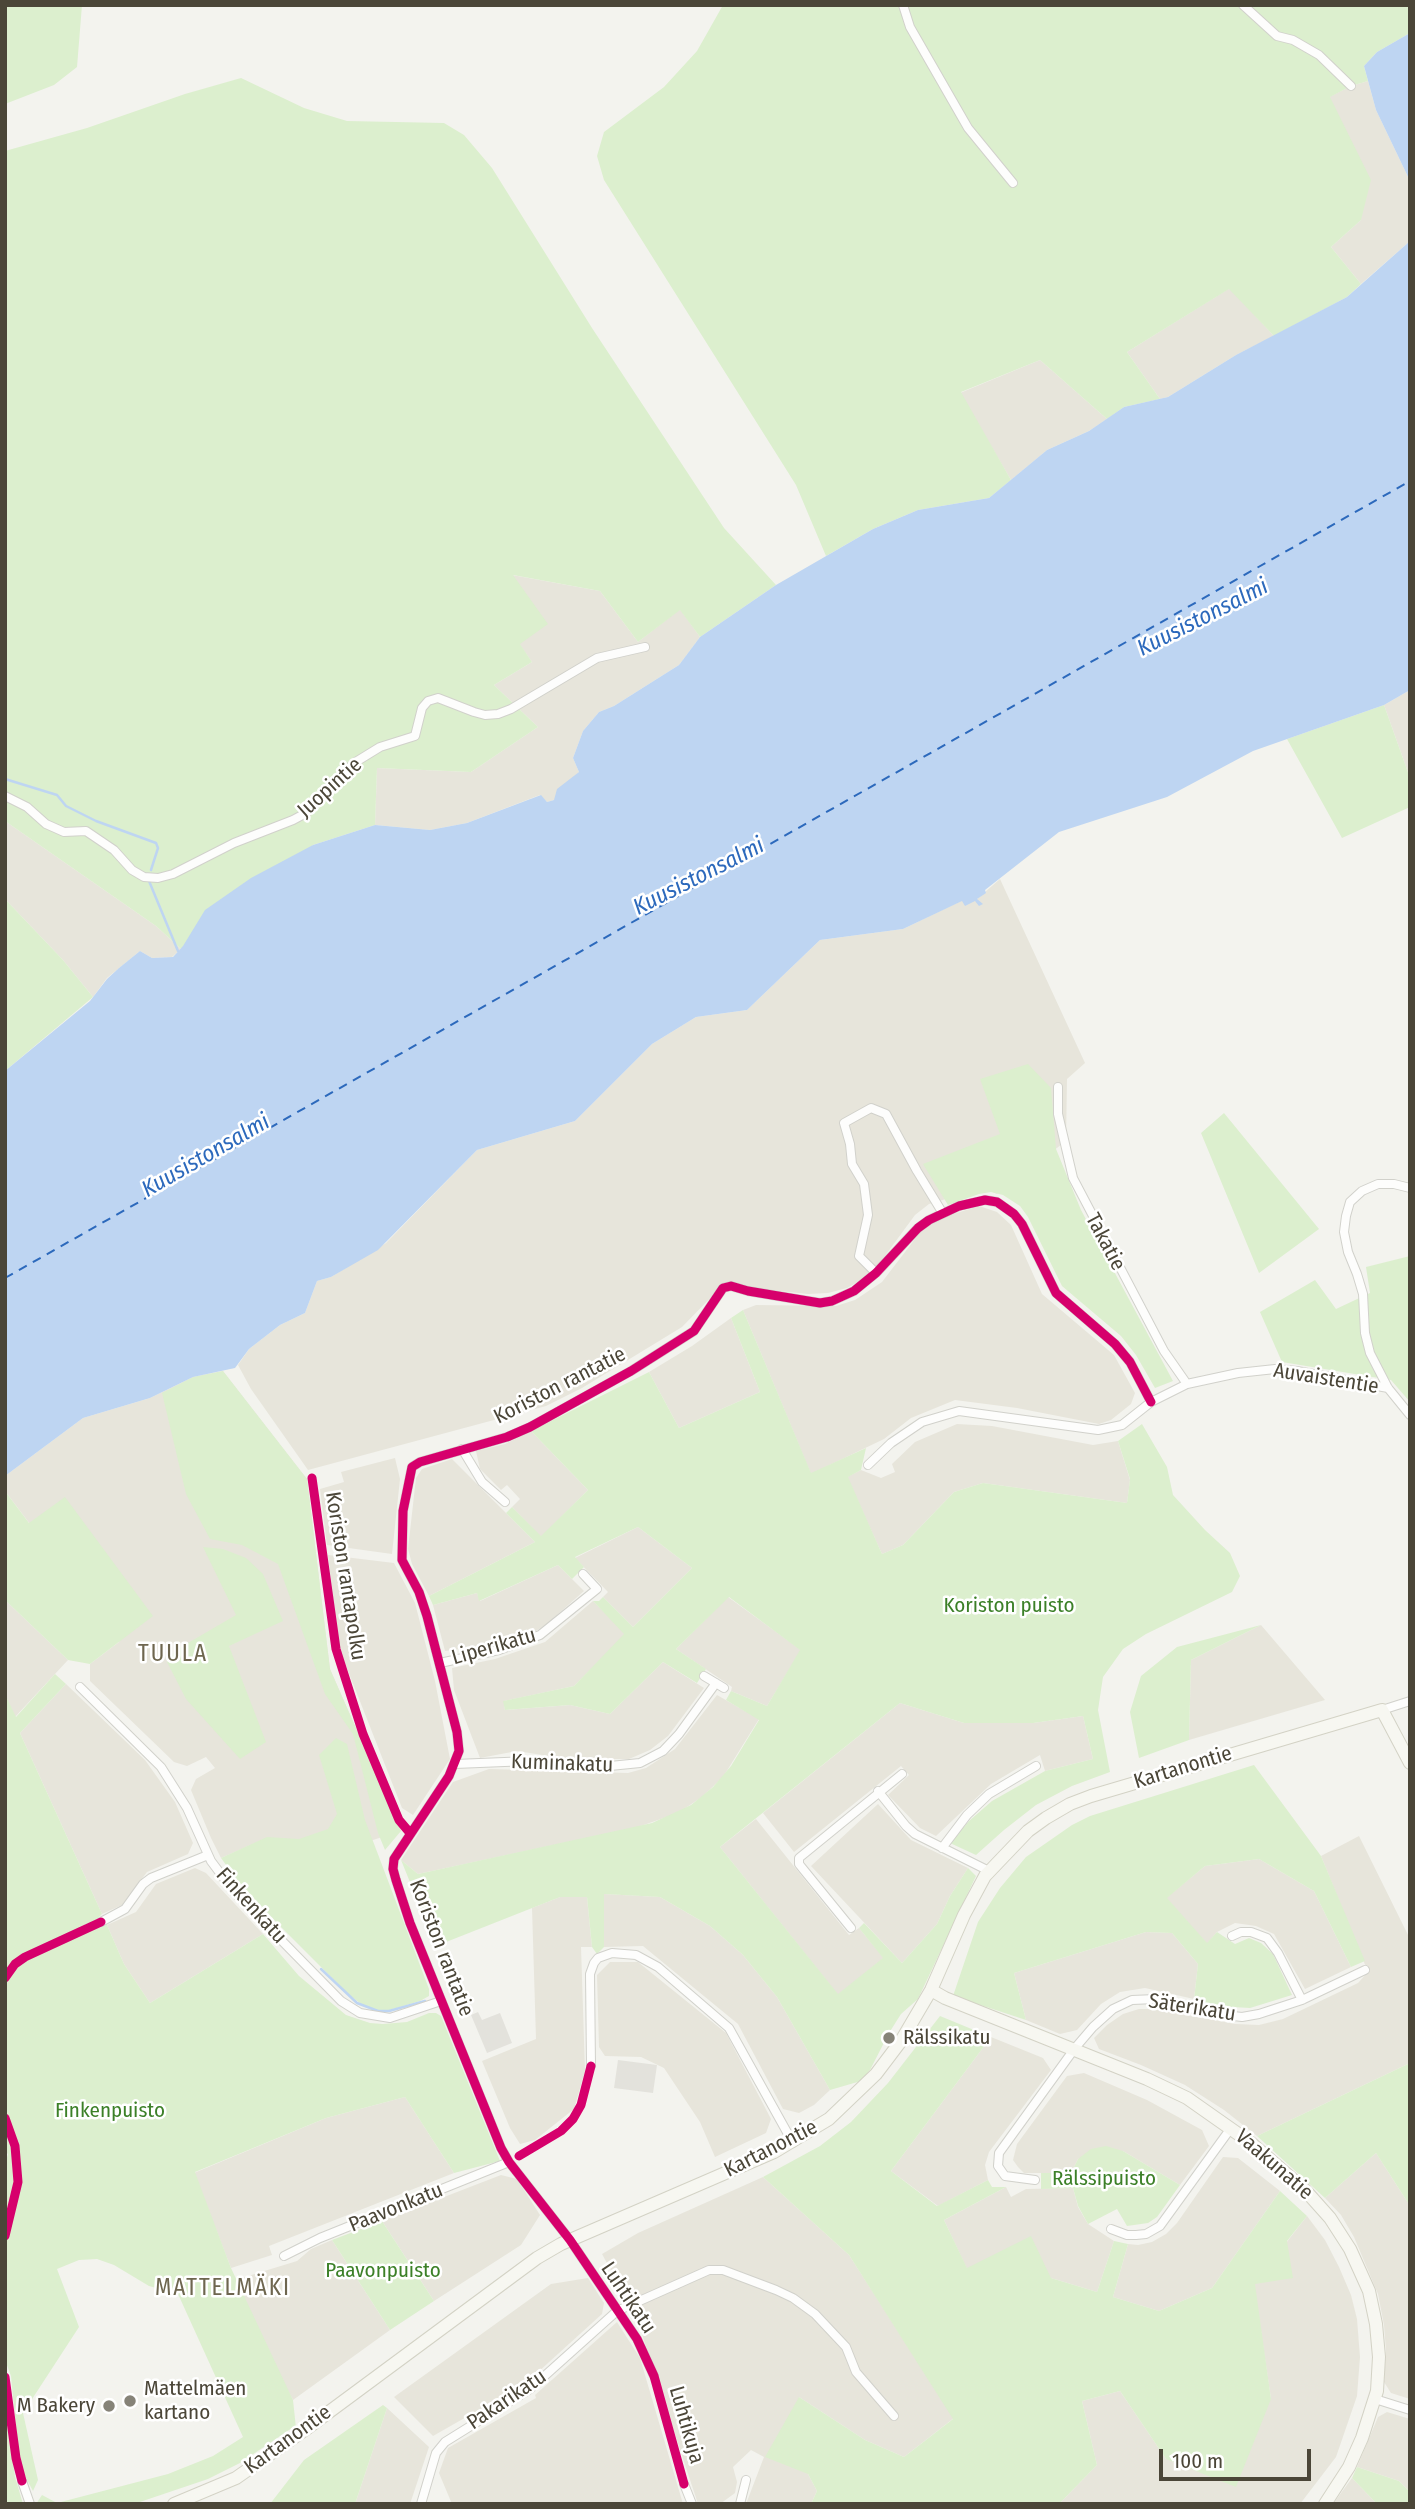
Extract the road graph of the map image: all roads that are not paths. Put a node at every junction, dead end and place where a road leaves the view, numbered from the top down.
1 (903, 5) edge
2 (1243, 5) edge
3 (1351, 86) dead end
4 (1013, 183) dead end
5 (645, 647) dead end
6 (5, 796) edge
7 (1058, 1087) dead end
8 (1410, 1188) edge
9 (942, 1212) junction
10 (876, 1273) junction
11 (1187, 1384) junction
12 (1388, 1388) junction
13 (1151, 1402) junction
14 (1410, 1415) edge
15 (463, 1449) junction
16 (868, 1465) dead end
17 (505, 1502) dead end
18 (583, 1574) dead end
19 (440, 1663) junction
20 (704, 1676) dead end
21 (80, 1687) dead end
22 (1410, 1701) edge
23 (1382, 1710) junction
24 (1410, 1763) edge
25 (456, 1764) junction
26 (1036, 1766) dead end
27 (902, 1774) dead end
28 (878, 1791) junction
29 (942, 1848) junction
30 (208, 1855) junction
31 (989, 1871) junction
32 (101, 1922) dead end
33 (851, 1928) dead end
34 (1232, 1936) dead end
35 (1365, 1970) dead end
36 (931, 1990) junction
37 (1302, 2000) junction
38 (441, 2001) junction
39 (1075, 2048) junction
40 (591, 2066) dead end
41 (1231, 2128) junction
42 (793, 2143) junction
43 (509, 2162) junction
44 (1035, 2180) dead end
45 (1111, 2229) dead end
46 (570, 2241) junction
47 (284, 2256) dead end
48 (617, 2311) junction
49 (654, 2376) dead end
50 (1375, 2399) junction
51 (1410, 2410) edge
52 (894, 2416) dead end
53 (746, 2480) dead end
54 (22, 2482) dead end
55 (684, 2484) dead end
56 (30, 2504) edge
57 (174, 2504) edge
58 (421, 2504) edge
59 (692, 2504) edge
60 (740, 2504) edge
61 (1325, 2504) edge

1 - 4 street
2 - 3 street
5 - 6 street, Juopintie
7 - 11 street, Takatie
8 - 12 street
9 - 10 street, Koriston rantatie
9 - 10 street
9 - 13 street, Koriston rantatie
10 - 15 street, Koriston rantatie
11 - 12 street, Auvaistentie
11 - 13 street, Auvaistentie
12 - 14 street, Auvaistentie
13 - 16 street
15 - 17 street
15 - 19 street, Koriston rantatie
18 - 19 street, Liperikatu
19 - 25 street, Koriston rantatie
20 - 25 street, Kuminakatu
21 - 30 street, Finkenkatu
22 - 23 street, Kartanontie
23 - 24 street
23 - 31 street, Kartanontie
25 - 38 street, Koriston rantatie
26 - 29 street
27 - 28 street
28 - 29 street
28 - 33 street
29 - 31 street
30 - 32 street
30 - 38 street, Finkenkatu
31 - 36 street, Kartanontie
34 - 37 street
35 - 37 street, Säterikatu
36 - 39 street, Vaakunatie
36 - 42 street, Kartanontie
37 - 39 street, Säterikatu
38 - 43 street, Koriston rantatie
39 - 41 street, Vaakunatie
39 - 44 street
40 - 42 street
41 - 45 street
41 - 50 street, Vaakunatie
42 - 46 street, Kartanontie
43 - 46 street, Koriston rantatie
43 - 47 street, Paavonkatu
46 - 48 street, Luhtikatu
46 - 57 street, Kartanontie
48 - 49 street, Luhtikatu
48 - 52 street, Pakarikatu
48 - 58 street, Pakarikatu
50 - 51 street
50 - 61 street, Vaakunatie
53 - 60 street
54 - 56 street
55 - 59 street

